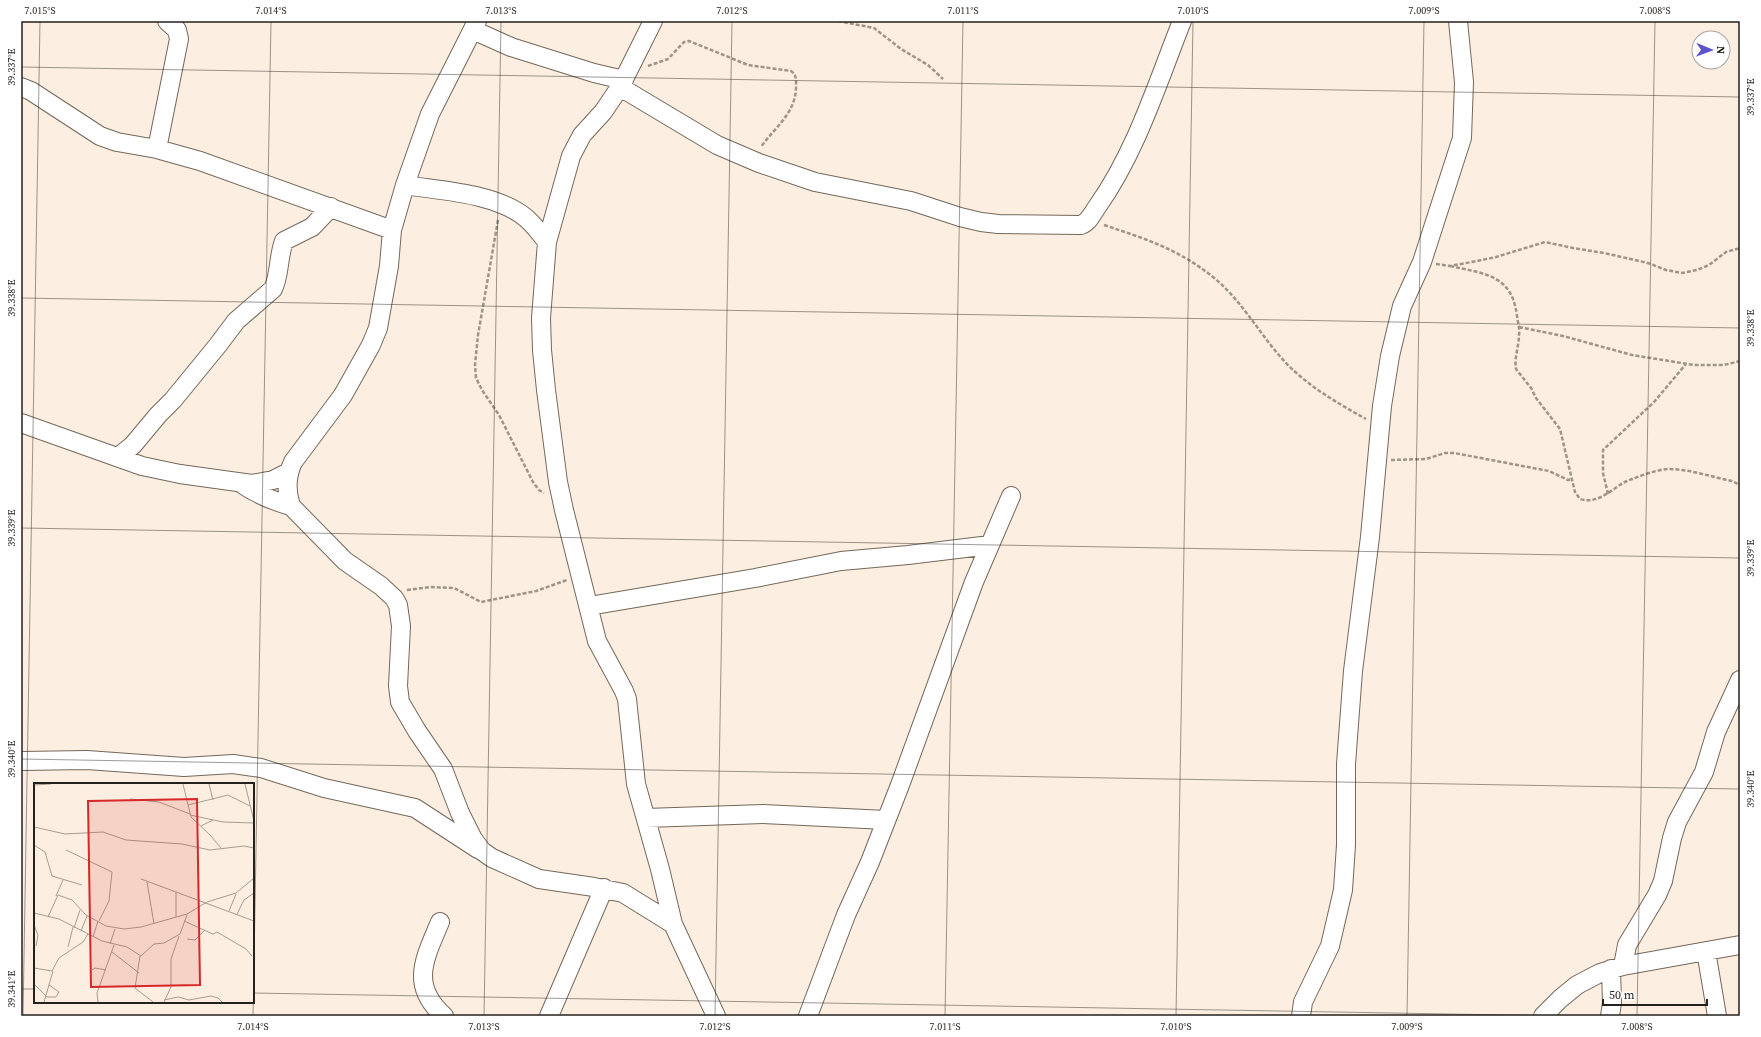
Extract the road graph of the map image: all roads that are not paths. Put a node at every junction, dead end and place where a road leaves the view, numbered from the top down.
1 (167, 21) edge
2 (653, 21) edge
3 (1182, 21) edge
4 (1458, 21) edge
5 (475, 26) edge
6 (624, 79) junction
7 (21, 87) edge
8 (157, 149) junction
9 (405, 185) junction
10 (331, 208) junction
11 (392, 230) junction
12 (547, 242) junction
13 (21, 423) edge
14 (118, 457) junction
15 (289, 472) junction
16 (242, 484) junction
17 (1011, 496) dead end
18 (291, 506) junction
19 (990, 545) junction
20 (588, 606) junction
21 (1740, 680) edge
22 (21, 761) edge
23 (646, 818) junction
24 (886, 820) junction
25 (482, 851) junction
26 (604, 888) junction
27 (440, 922) dead end
28 (673, 924) junction
29 (1740, 945) edge
30 (1706, 951) junction
31 (1617, 968) junction
32 (444, 1016) edge
33 (549, 1016) edge
34 (716, 1016) edge
35 (808, 1016) edge
36 (1301, 1016) edge
37 (1543, 1016) edge
38 (1610, 1016) edge
39 (1717, 1016) edge

1 - 8 street
2 - 6 street
3 - 6 street
4 - 36 street
5 - 6 street
5 - 9 street
6 - 12 street
7 - 8 street
8 - 10 street
9 - 11 street
9 - 12 street
10 - 11 street
10 - 14 street
11 - 15 street
12 - 20 street
13 - 14 street
14 - 16 street
15 - 16 street
15 - 18 street
16 - 18 street
17 - 19 street
18 - 25 street
19 - 20 street
19 - 24 street
20 - 23 street
21 - 31 street
22 - 25 street
23 - 24 street
23 - 28 street
24 - 35 street
25 - 26 street
26 - 28 street
26 - 33 street
27 - 32 street
28 - 34 street
29 - 30 street
30 - 31 street
30 - 39 street
31 - 37 street
31 - 38 street

